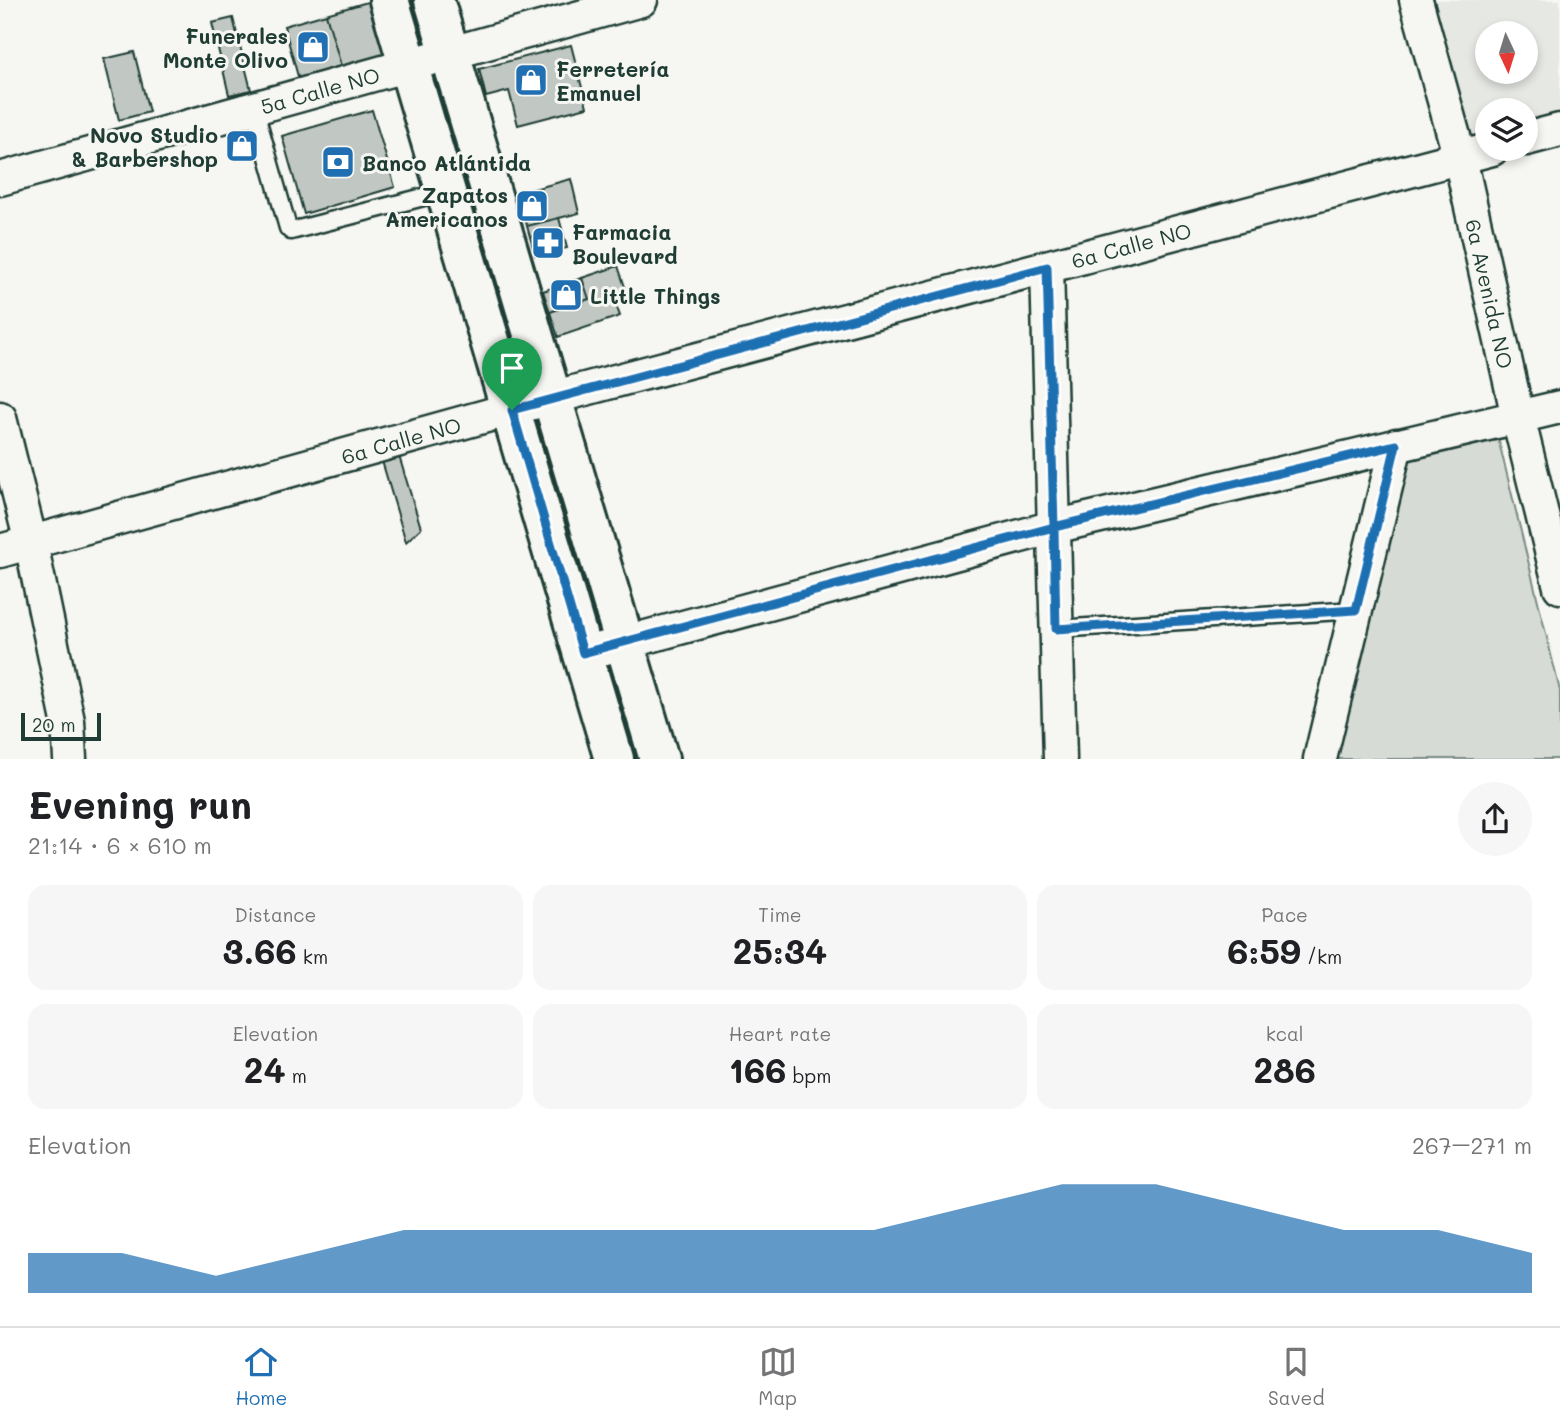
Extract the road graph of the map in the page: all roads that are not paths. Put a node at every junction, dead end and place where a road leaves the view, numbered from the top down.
1 (389, 0) edge
2 (434, 0) edge
3 (641, 0) edge
4 (1416, 0) edge
5 (450, 54) junction
6 (409, 63) junction
7 (254, 107) junction
8 (1560, 130) edge
9 (1538, 136) edge
10 (1475, 154) edge
11 (1460, 158) junction
12 (0, 179) edge
13 (447, 191) junction
14 (1047, 267) junction
15 (551, 398) junction
16 (1560, 407) edge
17 (512, 410) junction
18 (1518, 417) junction
19 (0, 418) edge
20 (1396, 445) junction
21 (1054, 527) junction
22 (31, 543) junction
23 (0, 551) edge
24 (1560, 587) edge
25 (1356, 610) junction
26 (1056, 629) junction
27 (625, 643) junction
28 (583, 653) junction
29 (70, 759) edge
30 (614, 759) edge
31 (659, 759) edge
32 (1060, 759) edge
33 (1320, 759) edge

1 - 6 main road
2 - 5 main road
3 - 5 street, 5a Calle NO
4 - 11 street, 6a Avenida NO
5 - 6 street, 5a Calle NO
5 - 15 main road
6 - 7 street, 5a Calle NO
6 - 13 main road
7 - 12 street, 5a Calle NO
7 - 13 lane
8 - 9 street
10 - 11 street, 6a Calle NO
11 - 14 street, 6a Calle NO
11 - 18 street, 6a Avenida NO
13 - 17 main road
14 - 15 street, 6a Calle NO
14 - 21 street
15 - 17 street, 6a Calle NO
15 - 27 main road
16 - 18 street
17 - 22 street, 6a Calle NO
17 - 28 main road
18 - 20 street
18 - 24 street, 6a Avenida NO
19 - 22 street
20 - 21 street
20 - 25 street
21 - 26 street
21 - 27 street
22 - 23 street, 6a Calle NO
22 - 29 street
25 - 26 lane
25 - 33 street
26 - 32 street
27 - 28 street
27 - 31 main road
28 - 30 main road

